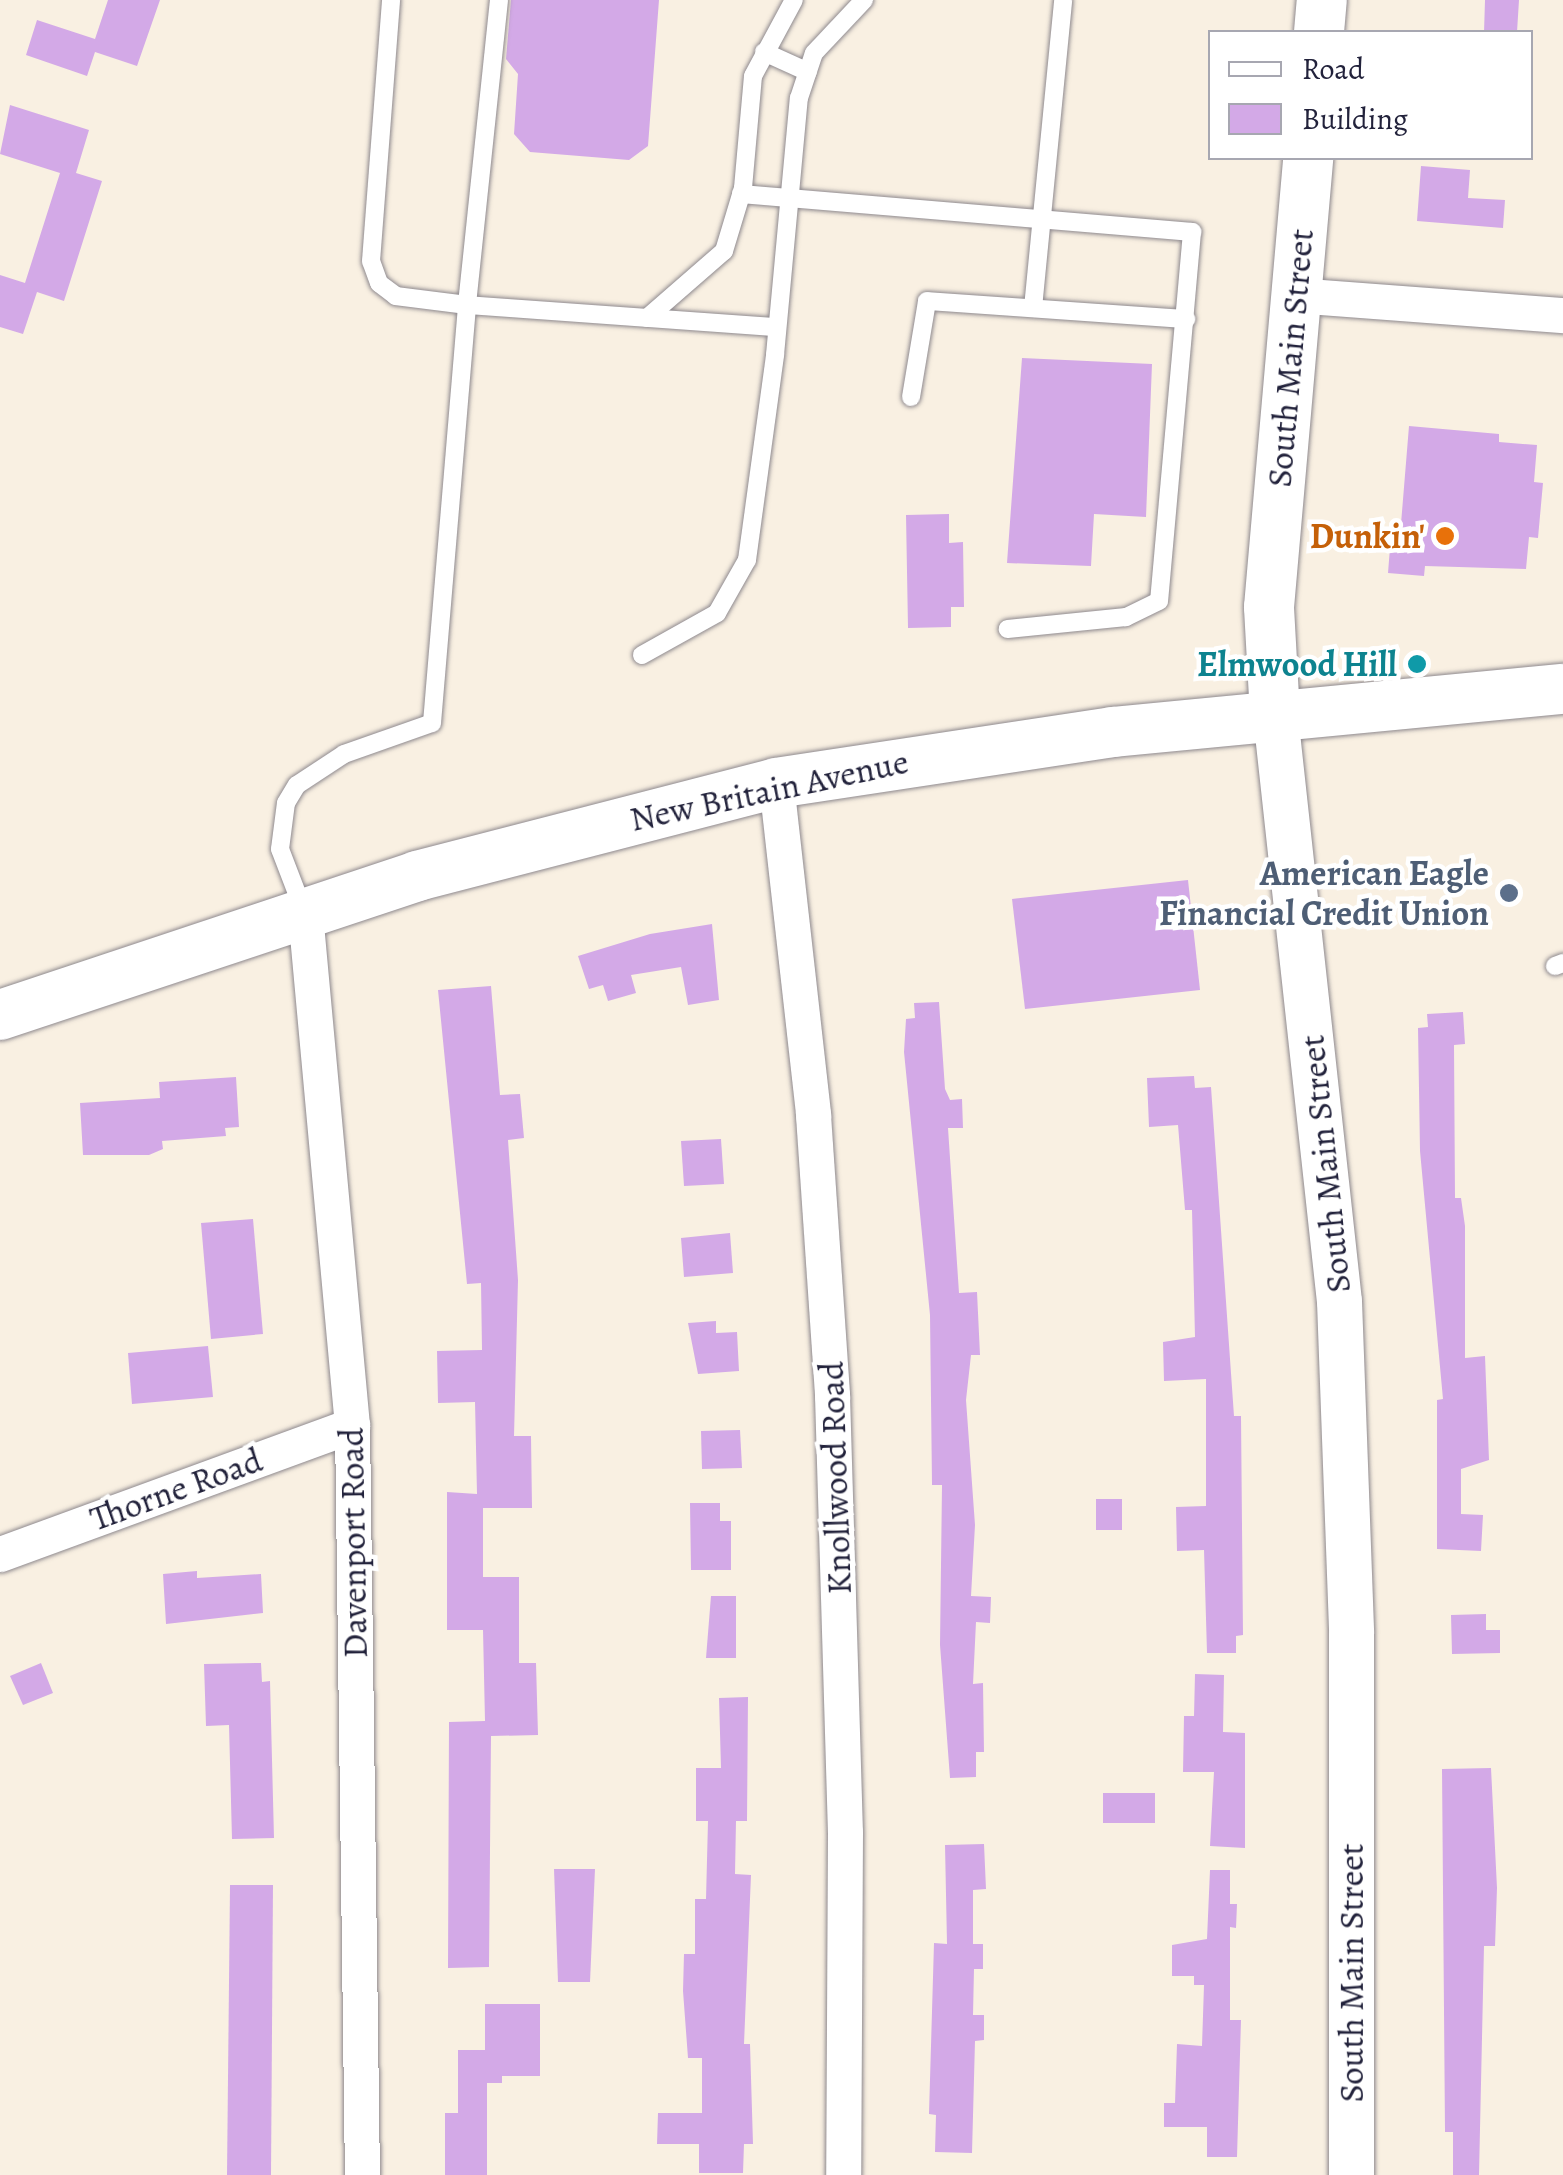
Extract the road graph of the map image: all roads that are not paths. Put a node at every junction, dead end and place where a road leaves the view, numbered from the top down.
1 (391, 0) edge
2 (499, 0) edge
3 (794, 0) edge
4 (864, 0) edge
5 (1062, 0) edge
6 (1322, 0) edge
7 (1320, 30) edge
8 (764, 52) junction
9 (808, 72) junction
10 (1308, 160) edge
11 (741, 194) junction
12 (786, 199) junction
13 (1037, 224) junction
14 (1295, 295) junction
15 (467, 305) junction
16 (1032, 308) junction
17 (1563, 315) edge
18 (647, 318) junction
19 (1186, 319) junction
20 (775, 327) junction
21 (911, 396) dead end
22 (1008, 629) dead end
23 (642, 655) dead end
24 (1563, 689) edge
25 (1275, 716) junction
26 (776, 783) junction
27 (305, 913) junction
28 (0, 1015) edge
29 (352, 1424) junction
30 (0, 1554) edge
31 (362, 2175) edge
32 (843, 2175) edge
33 (1351, 2175) edge

1 - 15 lane
2 - 15 lane
3 - 8 lane
4 - 9 lane
5 - 13 lane
6 - 7 main road
8 - 9 lane
8 - 11 lane
9 - 12 lane
10 - 14 main road, South Main Street
11 - 12 lane
11 - 18 lane
12 - 13 lane
12 - 20 lane
13 - 16 lane
13 - 19 lane
14 - 17 street
14 - 25 main road, South Main Street
15 - 18 lane
15 - 27 lane
16 - 19 lane
16 - 21 lane
18 - 20 lane
19 - 22 lane
20 - 23 lane
24 - 25 main road, New Britain Avenue
25 - 26 main road, New Britain Avenue
25 - 33 street, South Main Street
26 - 27 main road, New Britain Avenue
26 - 32 street, Knollwood Road
27 - 28 main road, New Britain Avenue
27 - 29 street, Davenport Road
29 - 30 street, Thorne Road
29 - 31 street, Davenport Road

